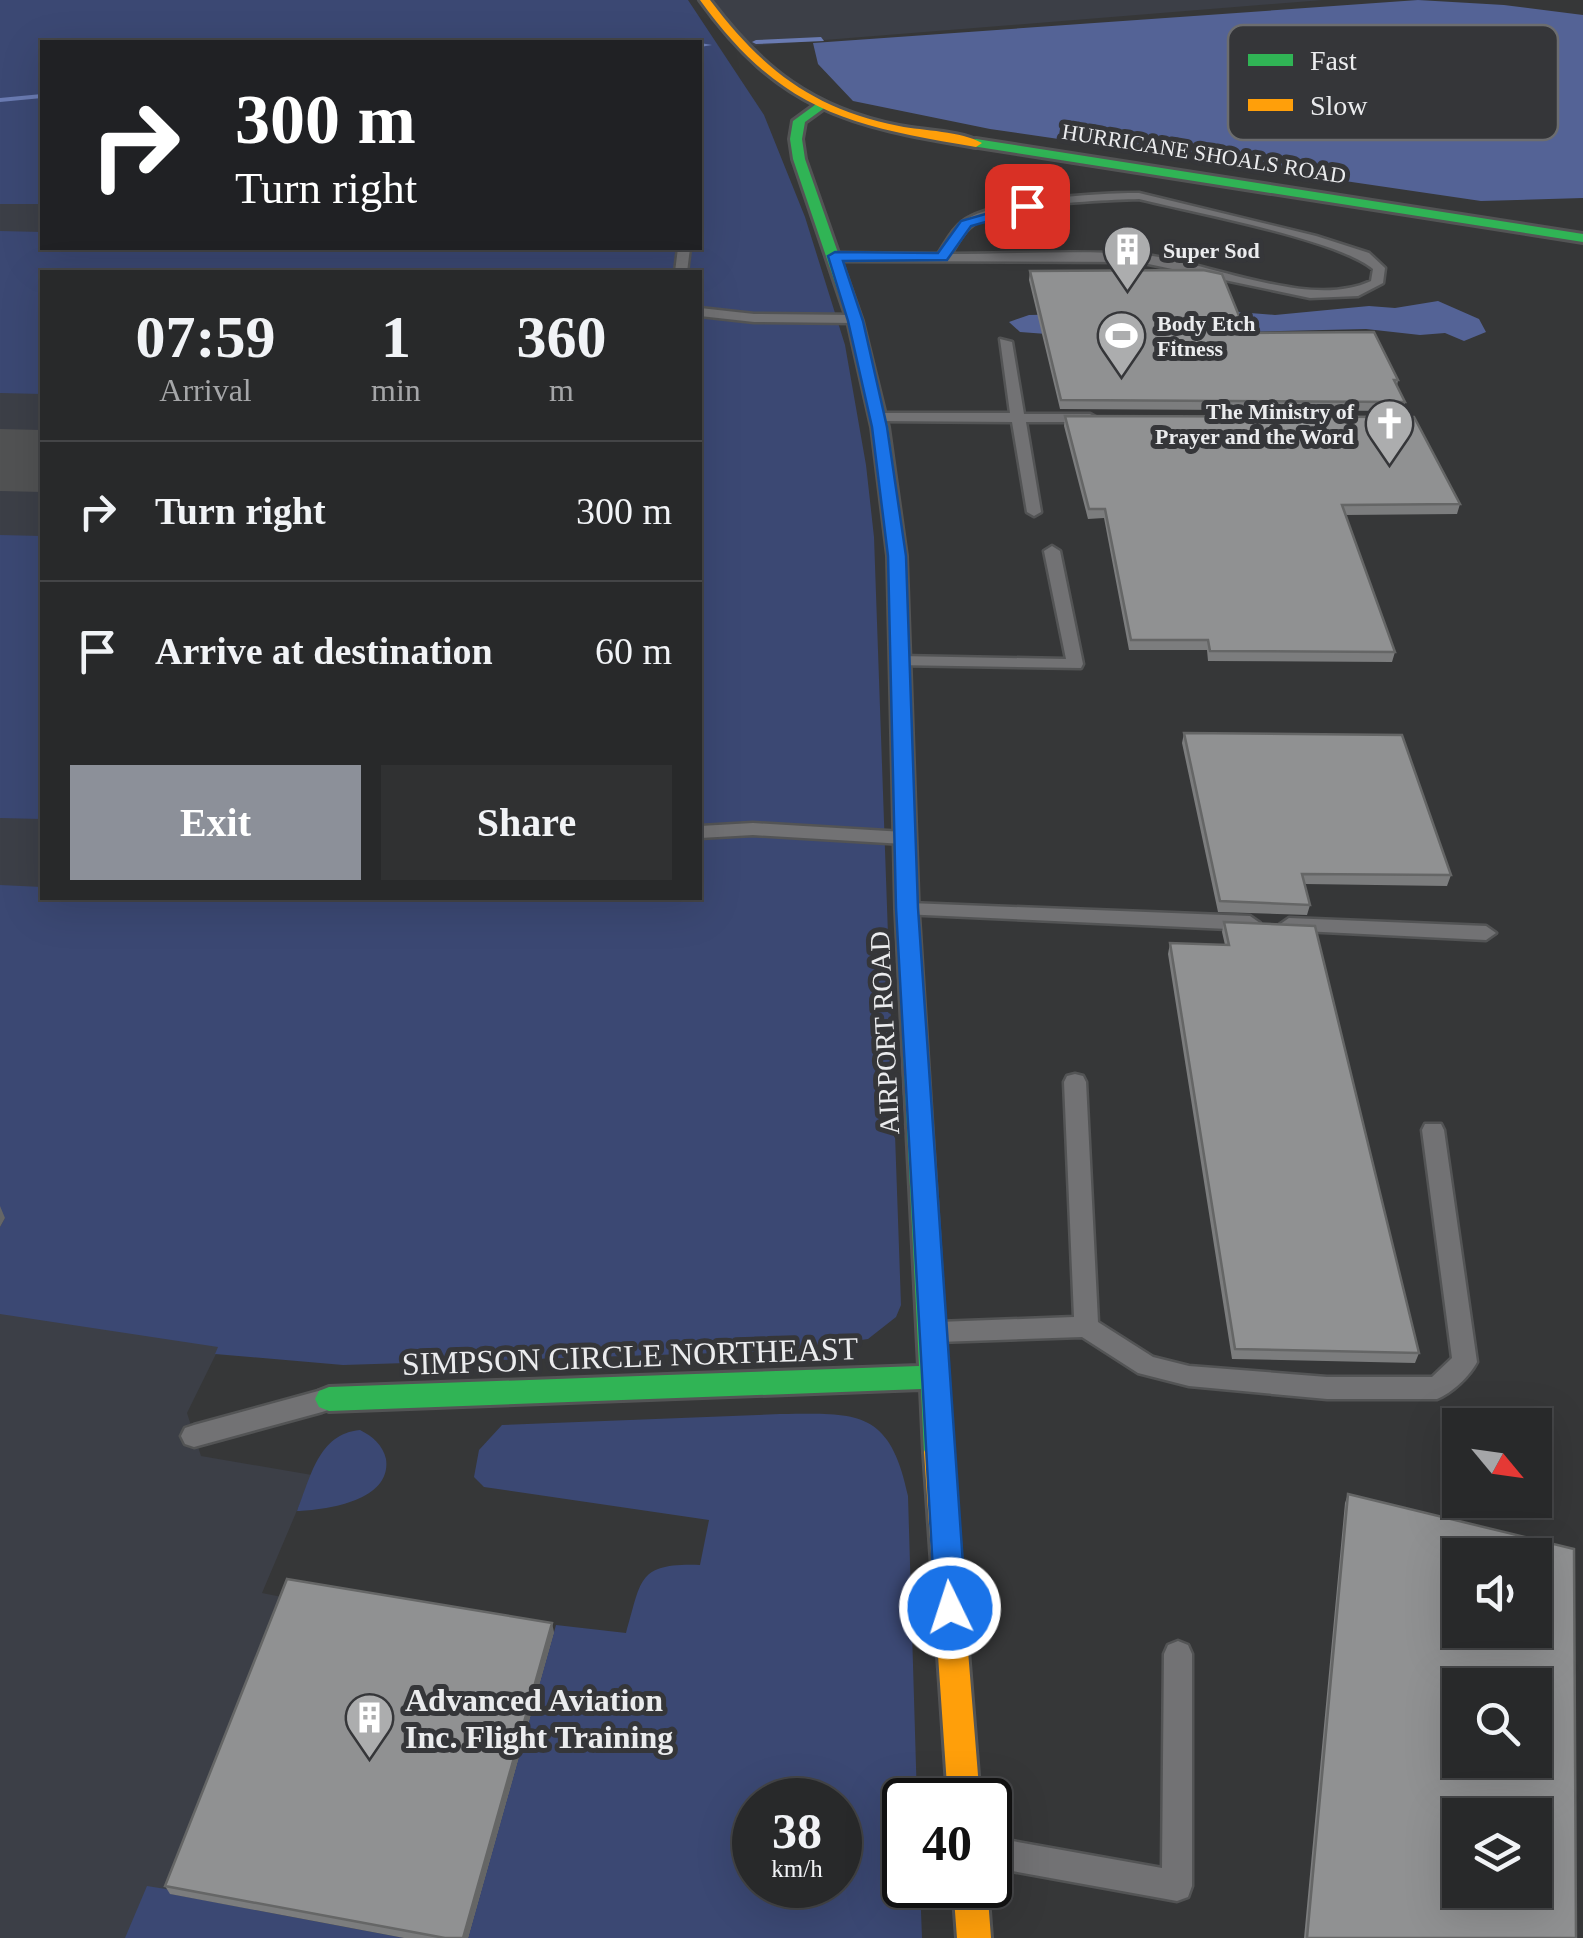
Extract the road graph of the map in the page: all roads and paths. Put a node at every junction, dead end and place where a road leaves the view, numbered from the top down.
1 (705, 0) edge
2 (818, 106) junction
3 (1583, 238) edge
4 (835, 256) junction
5 (942, 257) junction
6 (702, 312) edge
7 (854, 319) junction
8 (1004, 342) dead end
9 (877, 418) junction
10 (1019, 418) junction
11 (1099, 418) edge
12 (1034, 512) dead end
13 (1052, 551) dead end
14 (900, 661) junction
15 (702, 832) edge
16 (906, 838) junction
17 (907, 908) junction
18 (1486, 933) dead end
19 (1075, 1082) dead end
20 (1432, 1130) dead end
21 (1086, 1327) junction
22 (931, 1332) junction
23 (933, 1377) junction
24 (329, 1399) joint
25 (194, 1436) dead end
26 (1178, 1654) dead end
27 (962, 1778) edge
28 (1012, 1856) edge
29 (972, 1908) edge
30 (974, 1938) edge

1 - 2 street, HURRICANE SHOALS ROAD
2 - 3 street, HURRICANE SHOALS ROAD
2 - 4 street, AIRPORT ROAD
4 - 5 lane
4 - 7 street, AIRPORT ROAD
5 - 5 lane
6 - 7 lane
7 - 9 street, AIRPORT ROAD
8 - 10 lane
9 - 10 lane
9 - 14 street, AIRPORT ROAD
10 - 11 lane
10 - 12 lane
13 - 14 lane
14 - 16 street, AIRPORT ROAD
15 - 16 lane
16 - 17 street, AIRPORT ROAD
17 - 18 lane
17 - 22 street, AIRPORT ROAD
19 - 21 lane
20 - 21 lane
21 - 22 lane
22 - 23 street, AIRPORT ROAD
23 - 24 street, SIMPSON CIRCLE NORTHEAST
23 - 27 street, AIRPORT ROAD
24 - 25 lane
26 - 28 lane
29 - 30 street

